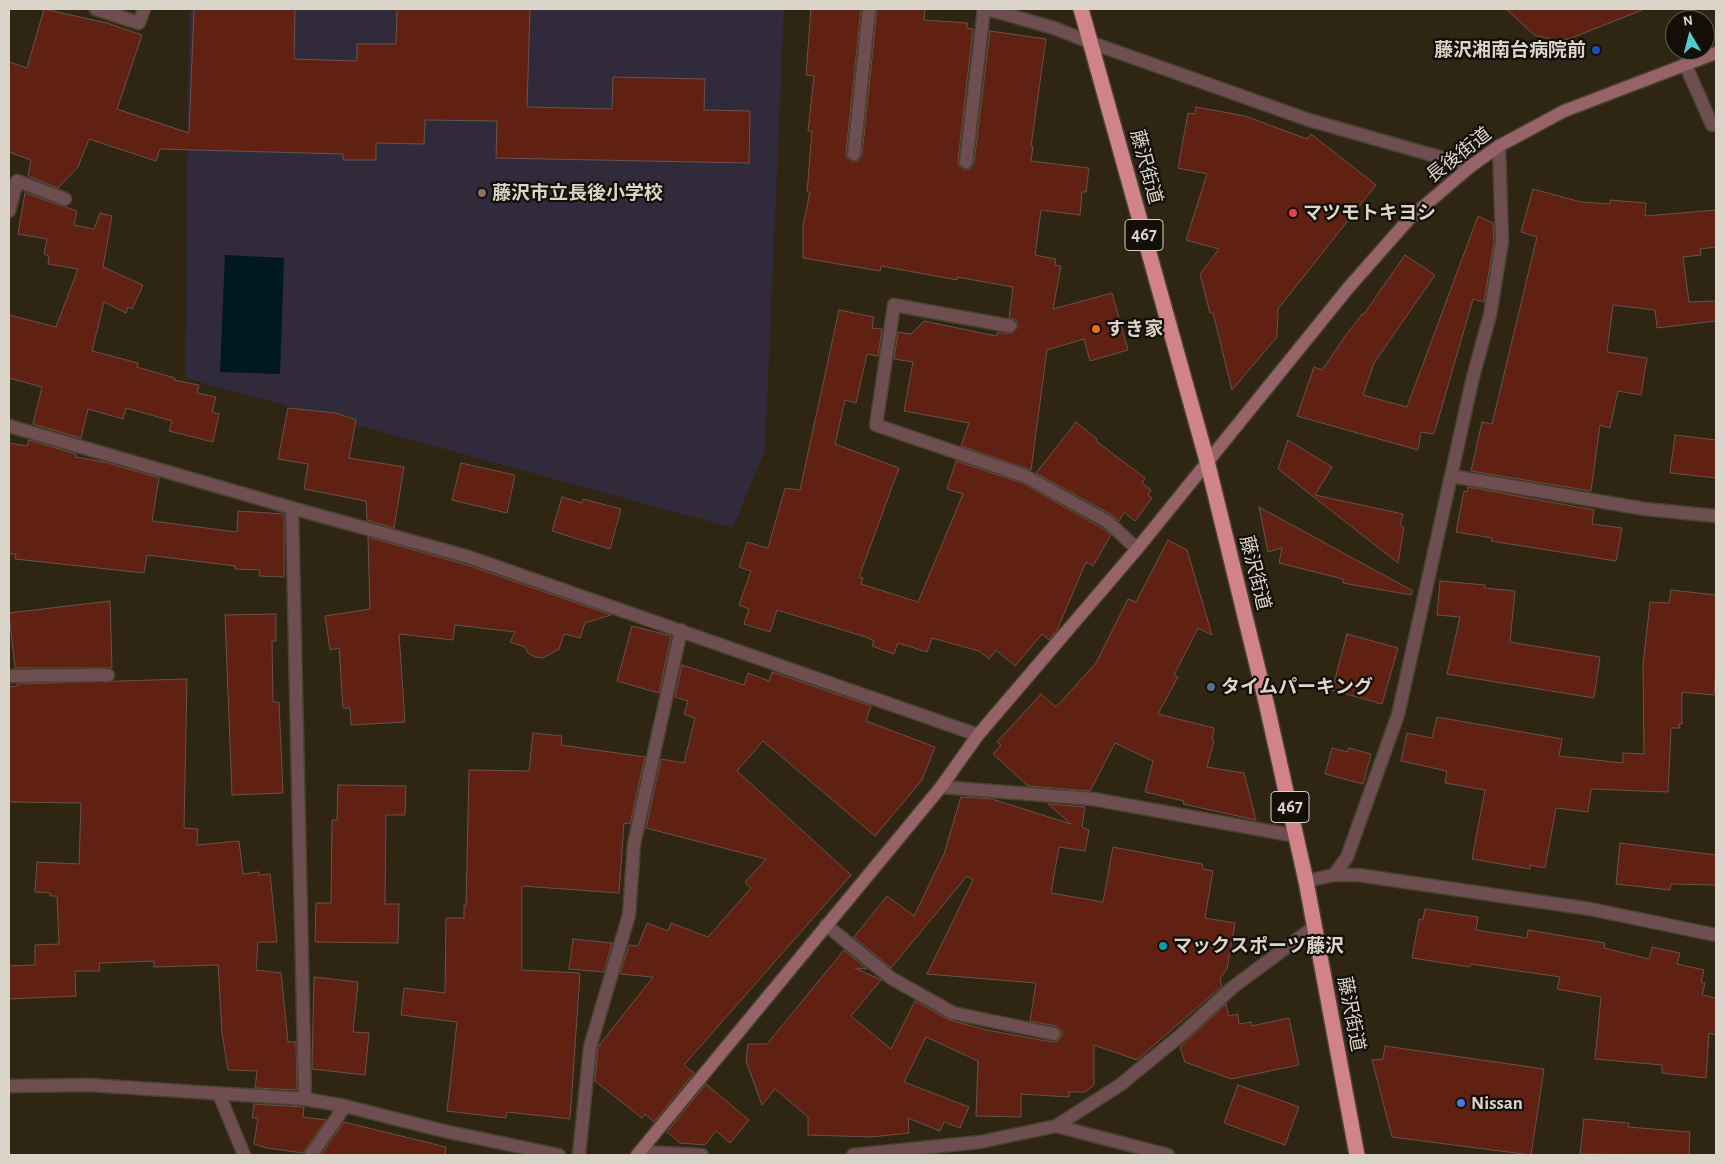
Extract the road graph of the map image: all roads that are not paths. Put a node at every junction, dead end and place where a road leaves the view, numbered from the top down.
1 (96, 9) edge
2 (144, 9) edge
3 (869, 9) edge
4 (986, 9) edge
5 (1081, 9) edge
6 (1092, 43) junction
7 (1716, 53) edge
8 (1685, 64) junction
9 (1716, 124) edge
10 (1499, 146) junction
11 (854, 154) dead end
12 (966, 162) dead end
13 (1470, 166) junction
14 (65, 199) dead end
15 (9, 211) edge
16 (1010, 326) dead end
17 (9, 426) edge
18 (1207, 461) junction
19 (1451, 476) junction
20 (292, 508) junction
21 (1716, 516) edge
22 (1137, 549) junction
23 (682, 630) junction
24 (108, 675) dead end
25 (9, 676) edge
26 (978, 736) junction
27 (941, 787) junction
28 (1296, 836) junction
29 (1334, 875) junction
30 (1306, 881) junction
31 (826, 925) junction
32 (1314, 927) junction
33 (1716, 935) edge
34 (1054, 1034) dead end
35 (9, 1086) edge
36 (219, 1094) junction
37 (305, 1099) junction
38 (345, 1106) junction
39 (1056, 1126) junction
40 (980, 1142) junction
41 (639, 1154) edge
42 (244, 1155) edge
43 (311, 1155) edge
44 (559, 1155) edge
45 (579, 1155) edge
46 (702, 1155) edge
47 (853, 1155) edge
48 (981, 1155) edge
49 (1168, 1155) edge
50 (1357, 1155) edge

1 - 2 street
3 - 11 street
4 - 6 street
4 - 12 street
5 - 6 highway, 藤沢街道 / 467
6 - 13 street
6 - 18 highway, 藤沢街道 / 467
7 - 8 street, 長後街道
8 - 9 street
8 - 10 street, 長後街道
10 - 13 street, 長後街道
10 - 19 street
13 - 18 street, 長後街道
14 - 15 street
16 - 22 street
17 - 20 street
18 - 22 street, 長後街道
18 - 28 highway, 藤沢街道 / 467
19 - 21 street
19 - 29 street
20 - 23 street
20 - 37 street
22 - 26 street, 長後街道
23 - 26 street
23 - 45 street
24 - 25 street
26 - 27 street, 長後街道
27 - 28 street
27 - 31 street, 長後街道
28 - 30 highway, 藤沢街道 / 467
29 - 30 street
29 - 33 street
30 - 32 highway, 藤沢街道 / 467
31 - 34 street
31 - 41 street, 長後街道
32 - 39 street
32 - 50 highway, 藤沢街道 / 467
35 - 36 street
36 - 37 street
36 - 42 street
37 - 38 street
38 - 43 street
38 - 44 street
39 - 40 street
39 - 49 street
40 - 47 street
40 - 48 street
41 - 46 street

